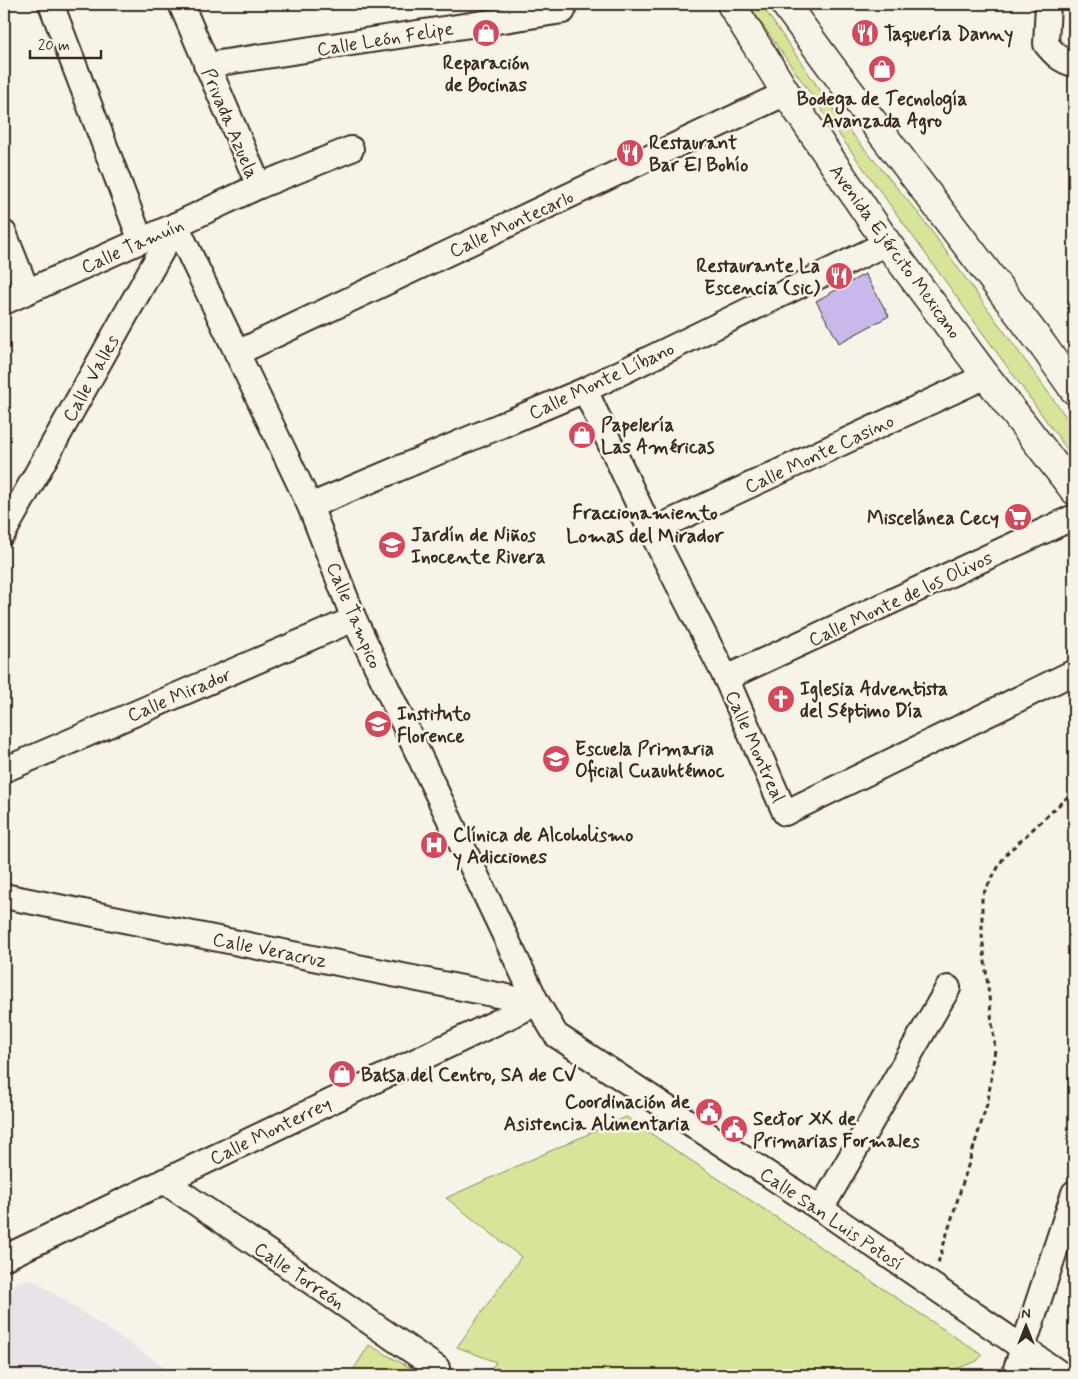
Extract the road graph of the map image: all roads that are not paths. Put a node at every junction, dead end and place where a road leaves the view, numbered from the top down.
1 (51, 4) edge
2 (181, 4) edge
3 (731, 4) edge
4 (785, 4) edge
5 (1048, 4) edge
6 (564, 11) dead end
7 (1074, 64) edge
8 (206, 65) junction
9 (786, 93) junction
10 (351, 149) dead end
11 (259, 186) junction
12 (176, 225) junction
13 (4, 233) edge
14 (141, 241) junction
15 (888, 243) junction
16 (27, 291) junction
17 (4, 302) edge
18 (236, 353) junction
19 (986, 376) junction
20 (585, 390) junction
21 (1074, 390) edge
22 (1074, 490) edge
23 (310, 506) junction
24 (1074, 517) edge
25 (651, 531) junction
26 (4, 532) edge
27 (354, 619) junction
28 (1074, 672) edge
29 (726, 678) junction
30 (4, 770) edge
31 (4, 896) edge
32 (948, 988) dead end
33 (537, 1003) junction
34 (164, 1181) junction
35 (1074, 1193) edge
36 (821, 1209) junction
37 (4, 1258) edge
38 (1022, 1348) junction
39 (437, 1368) dead end
40 (1014, 1375) edge
41 (1062, 1375) edge

1 - 14 street
2 - 8 street, Privada Azuela
3 - 9 main road, Avenida Ejército Mexicano
4 - 21 main road
5 - 7 street
6 - 8 street, Calle León Felipe
8 - 11 street, Privada Azuela
9 - 15 main road, Avenida Ejército Mexicano
9 - 18 street, Calle Montecarlo
10 - 11 street, Calle Tamuín
11 - 12 street, Calle Tamuín
12 - 14 street, Calle Tamuín
12 - 18 street, Calle Tampico
12 - 26 street, Calle Valles
13 - 16 street
14 - 16 street, Calle Tamuín
15 - 19 main road, Avenida Ejército Mexicano
15 - 20 street, Calle Monte Líbano
16 - 17 street, Calle Tamuín
18 - 23 street, Calle Tampico
19 - 22 main road, Avenida Ejército Mexicano
19 - 25 street, Calle Monte Casino
20 - 23 street, Calle Monte Líbano
20 - 25 street, Calle Montreal
23 - 27 street, Calle Tampico
24 - 29 street, Calle Monte de los Olivos
25 - 29 street, Calle Montreal
27 - 30 street, Calle Mirador
27 - 33 street, Calle Tampico
28 - 29 street, Calle Montreal
31 - 33 street, Calle Veracruz
32 - 36 street
33 - 34 street, Calle Monterrey
33 - 36 street, Calle San Luis Potosí
34 - 37 street, Calle Monterrey
34 - 39 street, Calle Torreón
35 - 38 street
36 - 38 street, Calle San Luis Potosí
38 - 40 street
38 - 41 street, Calle San Luis Potosí

